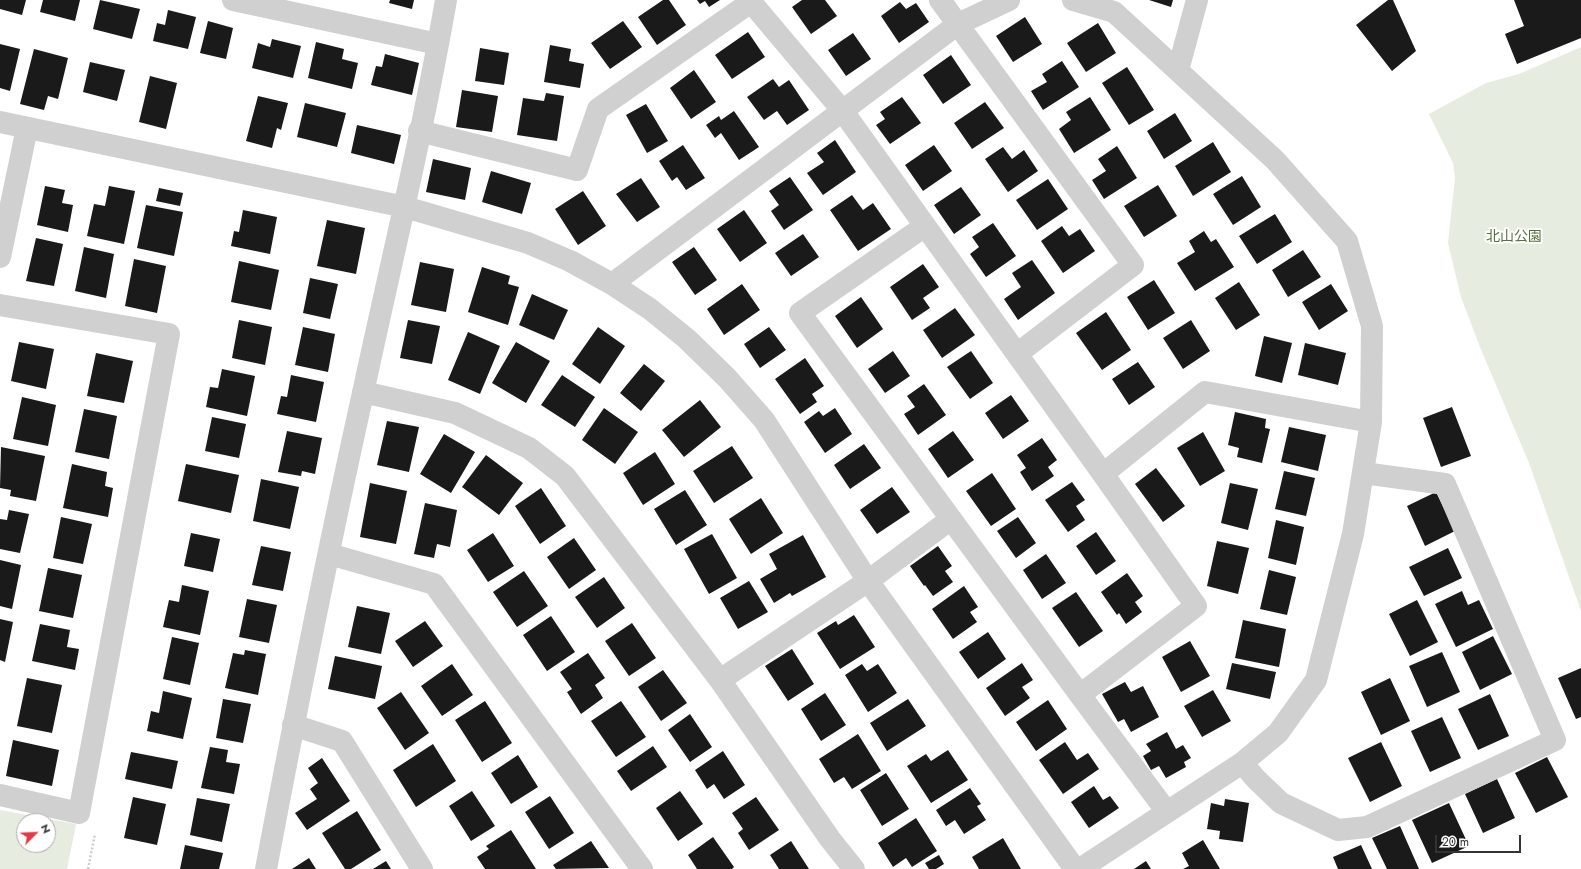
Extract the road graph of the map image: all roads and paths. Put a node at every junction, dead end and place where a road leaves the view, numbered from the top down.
1 (233, 0) edge
2 (446, 0) edge
3 (940, 0) edge
4 (1009, 0) edge
5 (1073, 0) edge
6 (1197, 0) edge
7 (958, 24) junction
8 (438, 44) junction
9 (1178, 70) junction
10 (842, 110) junction
11 (0, 122) edge
12 (27, 128) junction
13 (419, 131) junction
14 (405, 207) junction
15 (925, 226) junction
16 (0, 257) edge
17 (612, 284) junction
18 (0, 305) edge
19 (1017, 354) junction
20 (363, 392) junction
21 (1371, 422) junction
22 (1363, 473) junction
23 (1103, 474) junction
24 (951, 519) junction
25 (329, 554) junction
26 (868, 581) junction
27 (720, 680) junction
28 (1080, 695) junction
29 (293, 725) junction
30 (1242, 763) junction
31 (0, 795) edge
32 (1167, 812) junction
33 (266, 869) edge
34 (422, 869) edge
35 (642, 869) edge
36 (854, 869) edge
37 (1076, 869) edge
38 (1080, 869) edge

1 - 8 street
2 - 8 street
3 - 7 street
4 - 7 street
5 - 9 street
6 - 9 street
7 - 10 street
7 - 19 street
8 - 13 street
9 - 21 street
10 - 13 street
10 - 15 street
10 - 17 street
11 - 12 street
12 - 14 street
12 - 16 street
13 - 14 street
14 - 17 street
14 - 20 street
15 - 19 street
15 - 24 street
17 - 26 street
18 - 31 street
19 - 23 street
20 - 25 street
20 - 27 street
21 - 22 street
21 - 23 street
22 - 30 street
22 - 30 street
23 - 28 street
24 - 26 street
24 - 28 street
25 - 29 street
25 - 35 street
26 - 27 street
26 - 37 street
27 - 36 street
28 - 32 street
29 - 33 street
29 - 34 street
30 - 32 street
32 - 38 street

